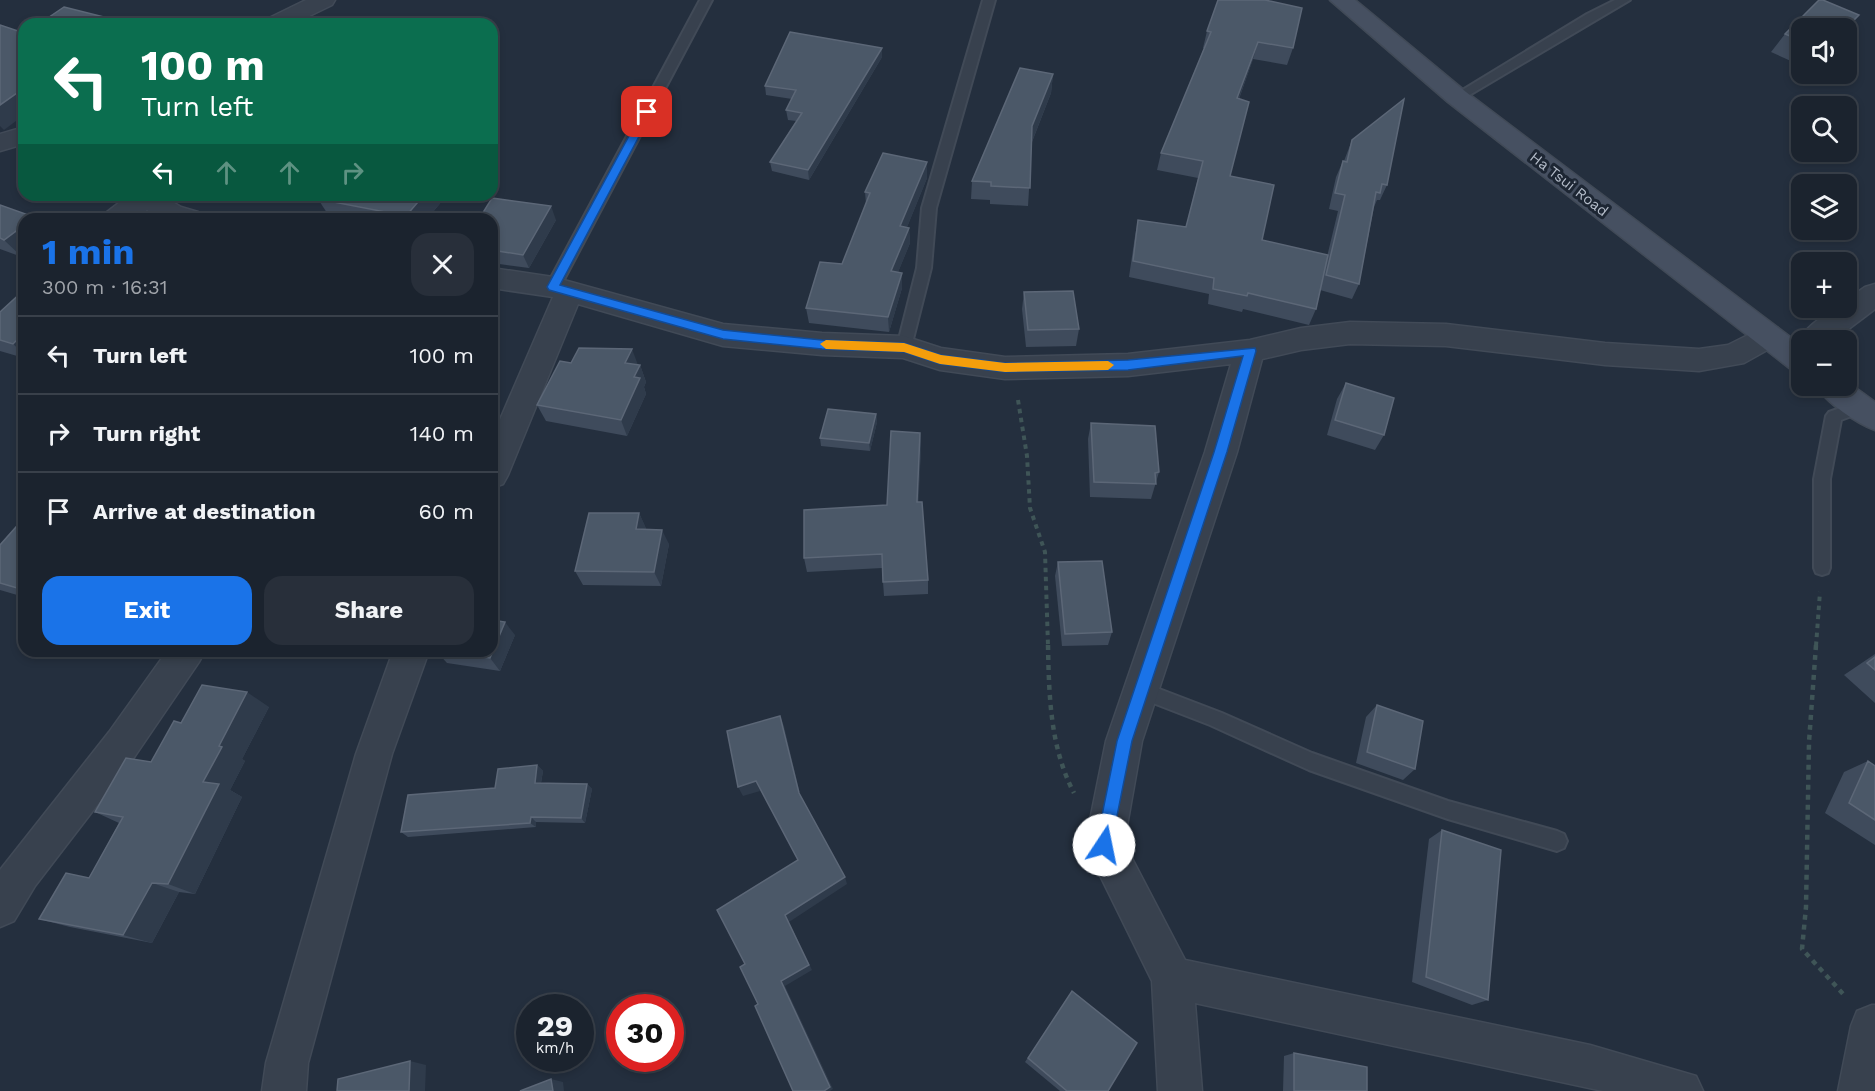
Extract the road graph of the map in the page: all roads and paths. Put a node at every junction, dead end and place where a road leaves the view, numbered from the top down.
1 (324, 0) edge
2 (706, 0) edge
3 (989, 0) edge
4 (1341, 0) edge
5 (1624, 0) edge
6 (287, 18) edge
7 (1457, 97) junction
8 (139, 201) edge
9 (152, 201) edge
10 (124, 213) edge
11 (170, 213) edge
12 (498, 279) edge
13 (561, 289) junction
14 (1875, 294) edge
15 (1830, 330) edge
16 (1768, 336) junction
17 (904, 347) junction
18 (1791, 347) edge
19 (1250, 351) junction
20 (1005, 368) junction
21 (1846, 396) edge
22 (1868, 412) edge
23 (498, 459) edge
24 (1822, 568) joint
25 (183, 657) edge
26 (409, 657) edge
27 (1141, 690) junction
28 (1557, 841) dead end
29 (1104, 845) junction
30 (0, 907) edge
31 (1172, 978) junction
32 (1873, 1026) edge
33 (284, 1091) edge
34 (1180, 1091) edge
35 (1681, 1091) edge
36 (1860, 1091) edge

1 - 6 street
2 - 13 lane
3 - 17 lane
4 - 7 street, Ha Tsui Road
5 - 7 lane
7 - 16 street, Ha Tsui Road
8 - 10 street
9 - 11 street
12 - 13 street
13 - 17 street
13 - 23 street
14 - 15 street
16 - 18 street, Ha Tsui Road
16 - 19 street
17 - 20 street
19 - 20 street
19 - 27 street
20 - 29 path
21 - 22 street
22 - 24 lane
24 - 32 path
25 - 30 street
26 - 33 street
27 - 28 lane
27 - 29 street
29 - 31 street
31 - 34 street
31 - 35 street
32 - 36 street

